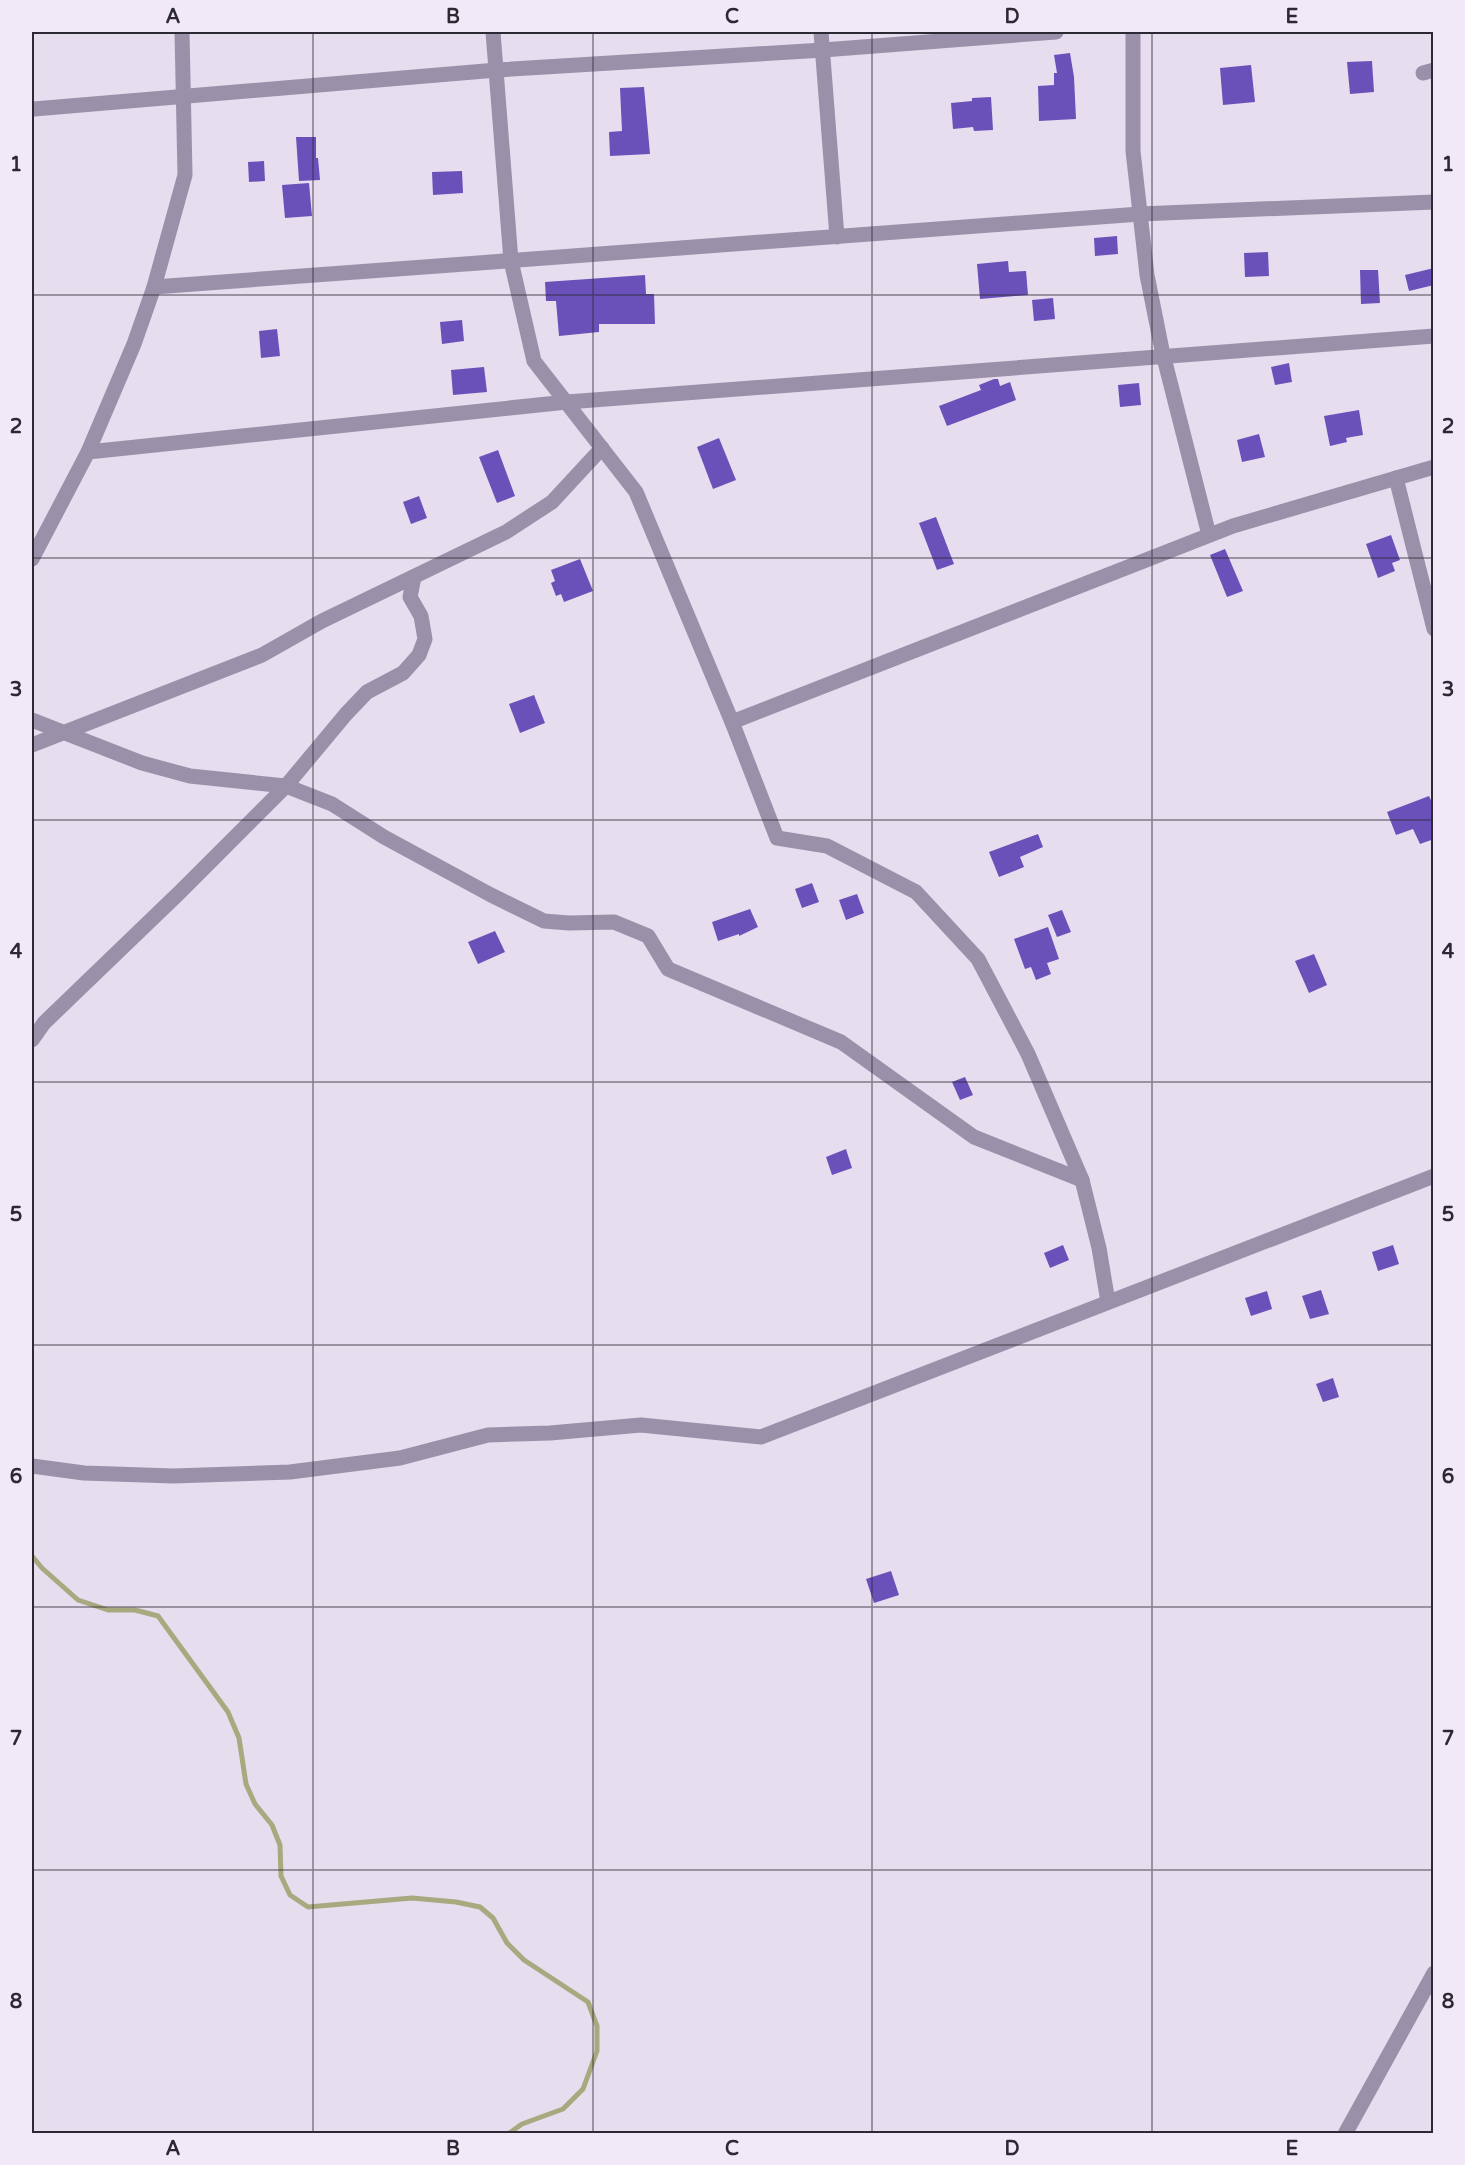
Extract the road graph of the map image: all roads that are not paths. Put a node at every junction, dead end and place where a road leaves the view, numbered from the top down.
1 (182, 32) edge
2 (493, 32) edge
3 (821, 32) edge
4 (1056, 32) edge
5 (1133, 32) edge
6 (823, 50) junction
7 (497, 70) junction
8 (182, 98) junction
9 (34, 109) dead end
10 (1434, 202) edge
11 (1140, 214) junction
12 (837, 237) junction
13 (511, 261) junction
14 (153, 287) junction
15 (1434, 336) edge
16 (1165, 357) junction
17 (567, 402) junction
18 (602, 448) junction
19 (88, 452) junction
20 (1434, 467) edge
21 (1396, 478) junction
22 (1209, 535) junction
23 (32, 559) edge
24 (414, 577) junction
25 (1434, 629) edge
26 (32, 720) edge
27 (732, 722) junction
28 (64, 732) junction
29 (32, 745) edge
30 (286, 786) junction
31 (32, 1040) edge
32 (1434, 1176) edge
33 (1082, 1180) junction
34 (1108, 1302) junction
35 (32, 1466) edge
36 (1434, 1973) edge
37 (1345, 2133) edge

1 - 8 street
2 - 7 street
3 - 6 street
4 - 6 street
5 - 11 street
6 - 7 street
6 - 12 street
7 - 8 street
7 - 13 street
8 - 9 street
8 - 14 street
10 - 11 street
11 - 12 street
11 - 16 street
12 - 13 street
13 - 14 street
13 - 17 street
14 - 19 street
15 - 16 street
16 - 17 street
16 - 22 street
17 - 18 street
17 - 19 street
18 - 24 street
18 - 27 street
19 - 23 street
20 - 21 street
21 - 22 street
21 - 25 street
22 - 27 street
24 - 28 street
24 - 30 street
26 - 28 street
27 - 33 street
28 - 29 street
28 - 30 street
30 - 31 street
30 - 33 street
32 - 34 street
33 - 34 street
34 - 35 street
36 - 37 street

